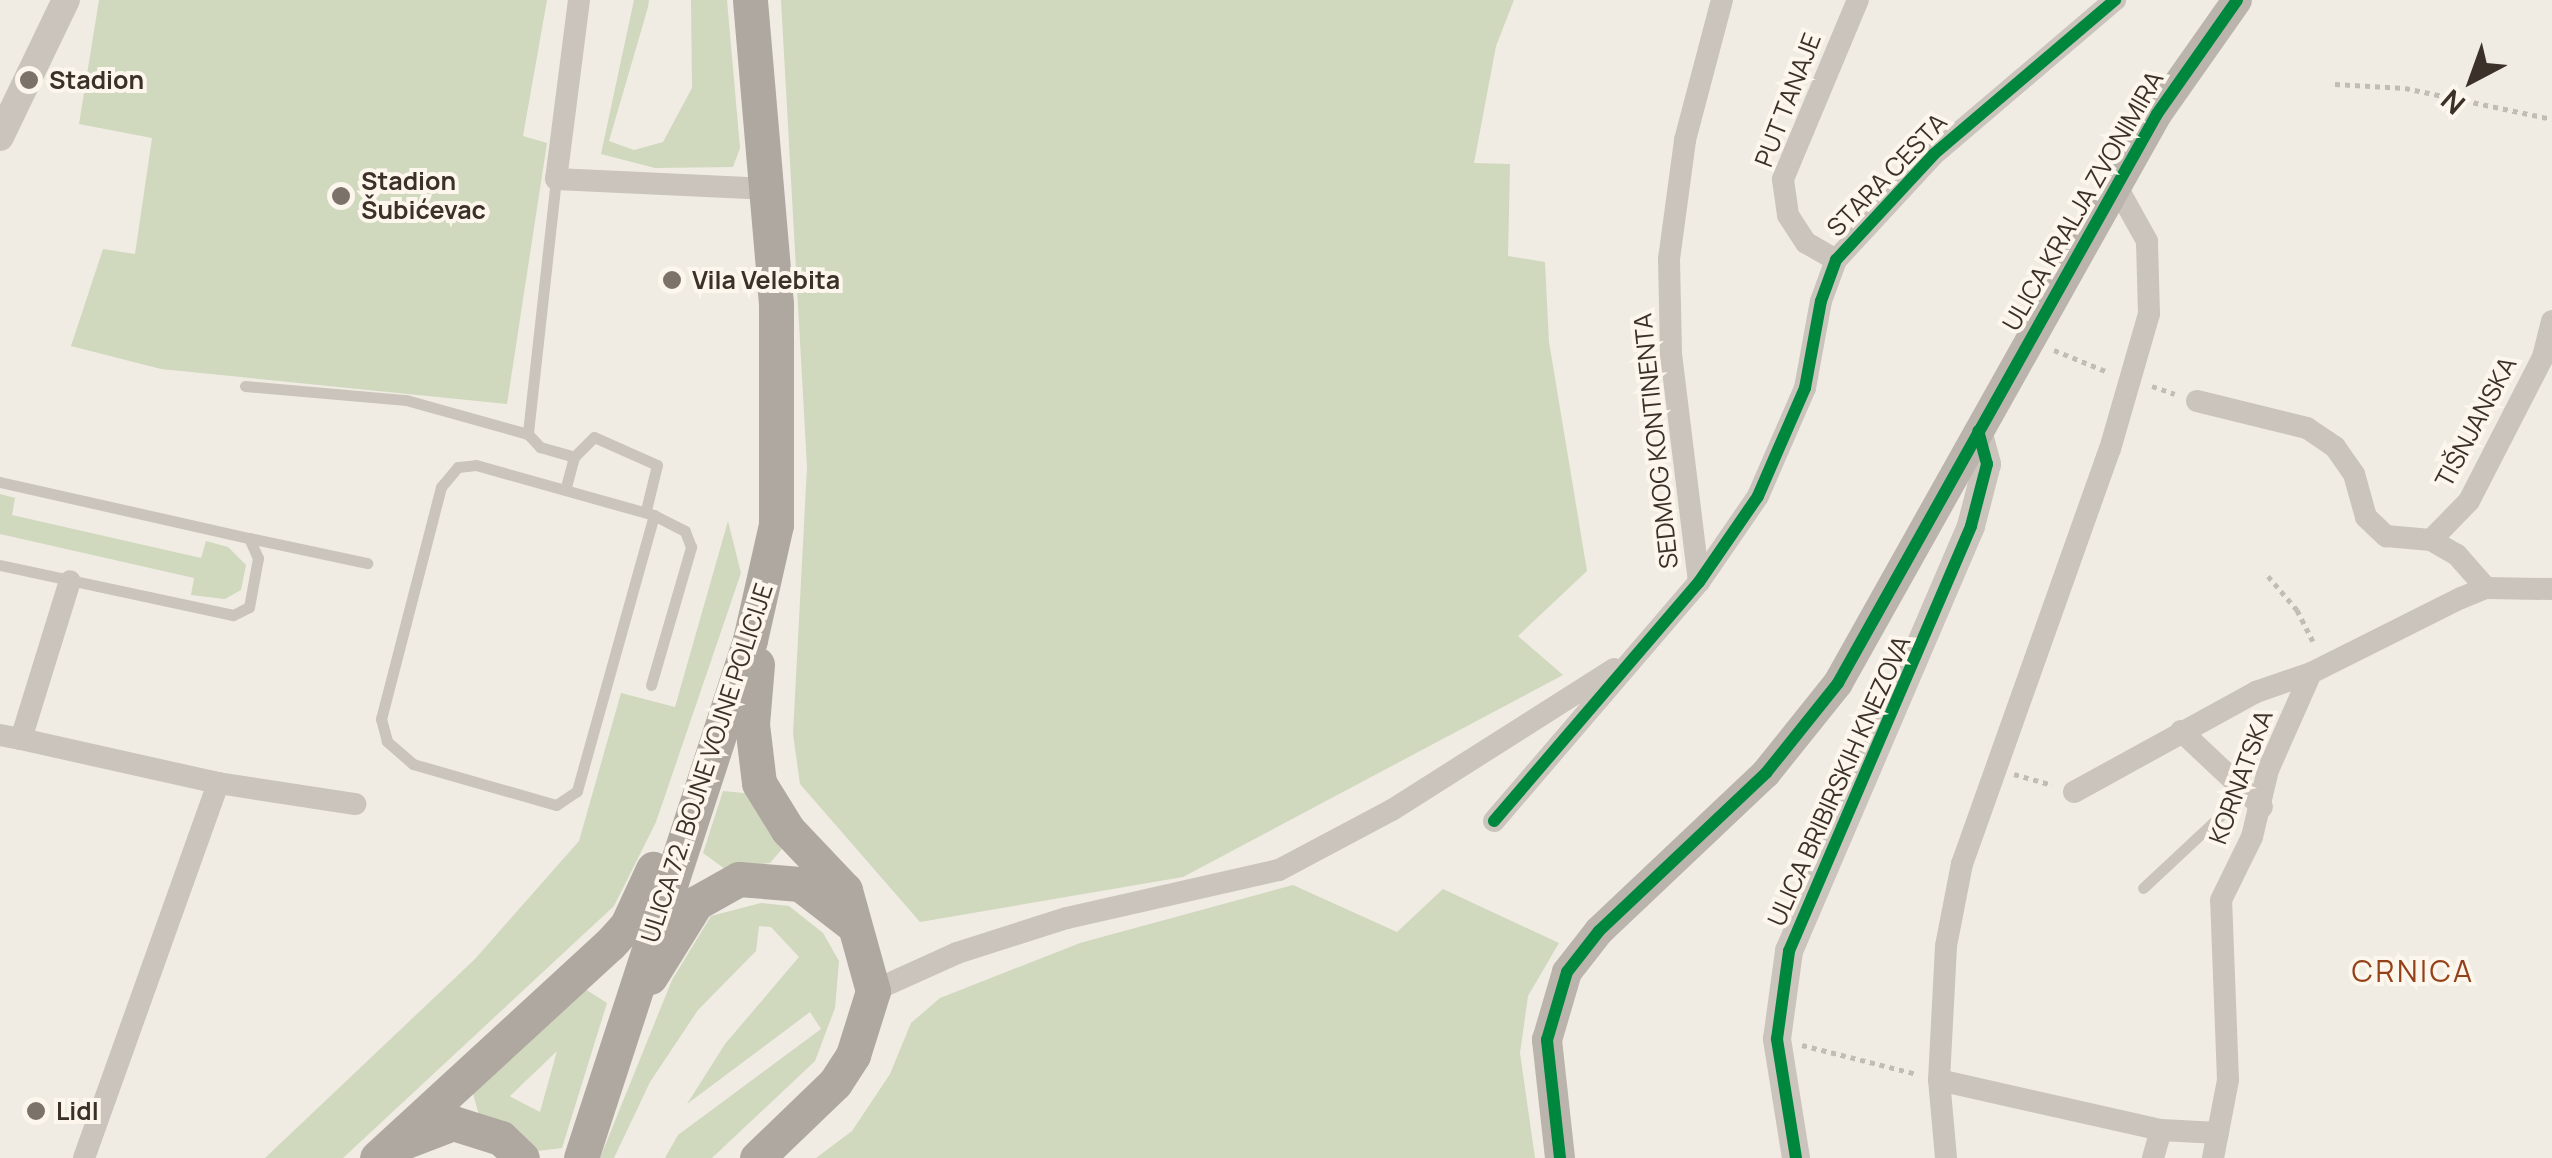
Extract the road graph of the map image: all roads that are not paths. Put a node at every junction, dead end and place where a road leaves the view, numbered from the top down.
1 (66, 0) edge
2 (579, 0) edge
3 (750, 0) edge
4 (1722, 0) edge
5 (2114, 0) edge
6 (2237, 0) edge
7 (1859, 1) edge
8 (0, 137) edge
9 (556, 179) junction
10 (2117, 187) junction
11 (766, 189) junction
12 (1836, 260) junction
13 (2552, 322) edge
14 (245, 386) dead end
15 (2197, 401) dead end
16 (1978, 431) junction
17 (528, 434) junction
18 (574, 458) junction
19 (0, 482) edge
20 (566, 487) junction
21 (650, 512) junction
22 (249, 538) junction
23 (2432, 540) junction
24 (367, 563) dead end
25 (0, 564) edge
26 (70, 581) junction
27 (1698, 582) junction
28 (2486, 588) junction
29 (2552, 590) edge
30 (750, 640) junction
31 (1622, 665) junction
32 (2318, 669) junction
33 (651, 685) dead end
34 (2180, 731) junction
35 (10, 737) edge
36 (218, 782) junction
37 (705, 784) junction
38 (2074, 792) road end
39 (2254, 800) junction
40 (355, 804) dead end
41 (1494, 821) dead end
42 (2142, 888) dead end
43 (860, 934) junction
44 (873, 991) junction
45 (631, 996) junction
46 (1939, 1080) junction
47 (2161, 1130) junction
48 (2218, 1133) junction
49 (380, 1155) edge
50 (84, 1158) edge
51 (522, 1158) edge
52 (580, 1158) edge
53 (757, 1158) edge
54 (1560, 1158) edge
55 (1796, 1158) edge
56 (1946, 1158) edge
57 (2153, 1158) edge
58 (2213, 1158) edge

1 - 8 street
2 - 9 street
3 - 11 main road, ULICA 72. BOJNE VOJNE POLICIJE
4 - 27 street, SEDMOG KONTINENTA
5 - 12 street, STARA CESTA
6 - 10 main road, ULICA KRALJA ZVONIMIRA
7 - 12 street, PUT TANAJE
9 - 11 street
9 - 17 lane
10 - 16 main road, ULICA KRALJA ZVONIMIRA
10 - 46 street
11 - 30 main road, ULICA 72. BOJNE VOJNE POLICIJE
12 - 27 street, STARA CESTA
13 - 23 street, TIŠNJANSKA
14 - 17 lane
15 - 23 street
16 - 54 main road, ULICA KRALJA ZVONIMIRA
16 - 55 street, ULICA BRIBIRSKIH KNEZOVA
17 - 18 lane
18 - 20 lane
18 - 21 lane
19 - 22 lane
20 - 21 lane
20 - 21 lane
21 - 33 lane
22 - 24 lane
22 - 26 lane
23 - 28 street
25 - 26 lane
26 - 35 street
27 - 31 street, STARA CESTA
28 - 29 street
28 - 32 street
30 - 37 main road, ULICA 72. BOJNE VOJNE POLICIJE
30 - 43 main road
31 - 41 street, STARA CESTA
31 - 44 street
32 - 34 street
32 - 39 street, KORNATSKA
34 - 38 street
34 - 39 street
35 - 36 street
36 - 40 street
36 - 50 street
37 - 45 main road, ULICA 72. BOJNE VOJNE POLICIJE
37 - 49 main road
39 - 42 lane
39 - 48 street, KORNATSKA
43 - 44 main road
43 - 45 main road
44 - 53 main road
45 - 52 main road, ULICA 72. BOJNE VOJNE POLICIJE
46 - 47 street
46 - 56 street
47 - 48 street
47 - 57 street
48 - 58 street, KORNATSKA
49 - 51 main road

